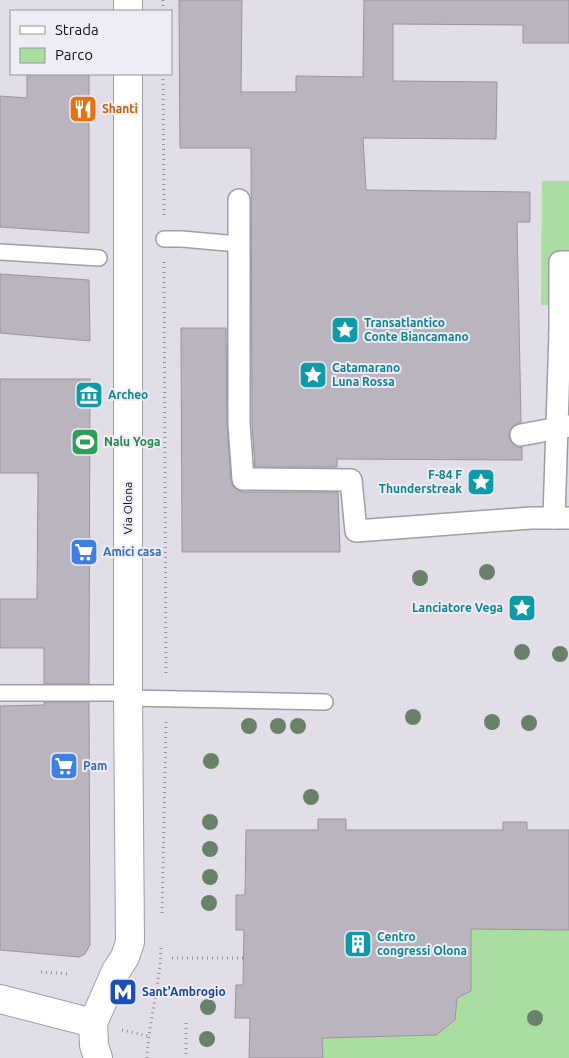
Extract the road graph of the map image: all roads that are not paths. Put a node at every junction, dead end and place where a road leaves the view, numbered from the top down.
1 (128, 75) edge
2 (238, 200) dead end
3 (164, 239) road end
4 (238, 244) junction
5 (0, 252) edge
6 (99, 258) dead end
7 (569, 262) edge
8 (564, 333) edge
9 (563, 427) edge
10 (521, 435) dead end
11 (562, 518) edge
12 (0, 693) edge
13 (128, 696) junction
14 (325, 702) dead end
15 (0, 1000) edge
16 (93, 1023) junction
17 (98, 1058) edge

1 - 13 street, Via Olona
2 - 4 street
3 - 4 lane
4 - 11 street
5 - 6 lane
7 - 8 street
8 - 9 street
9 - 10 street
9 - 11 street
12 - 13 lane
13 - 14 lane
13 - 16 street, Via Olona
15 - 16 street
16 - 17 street

